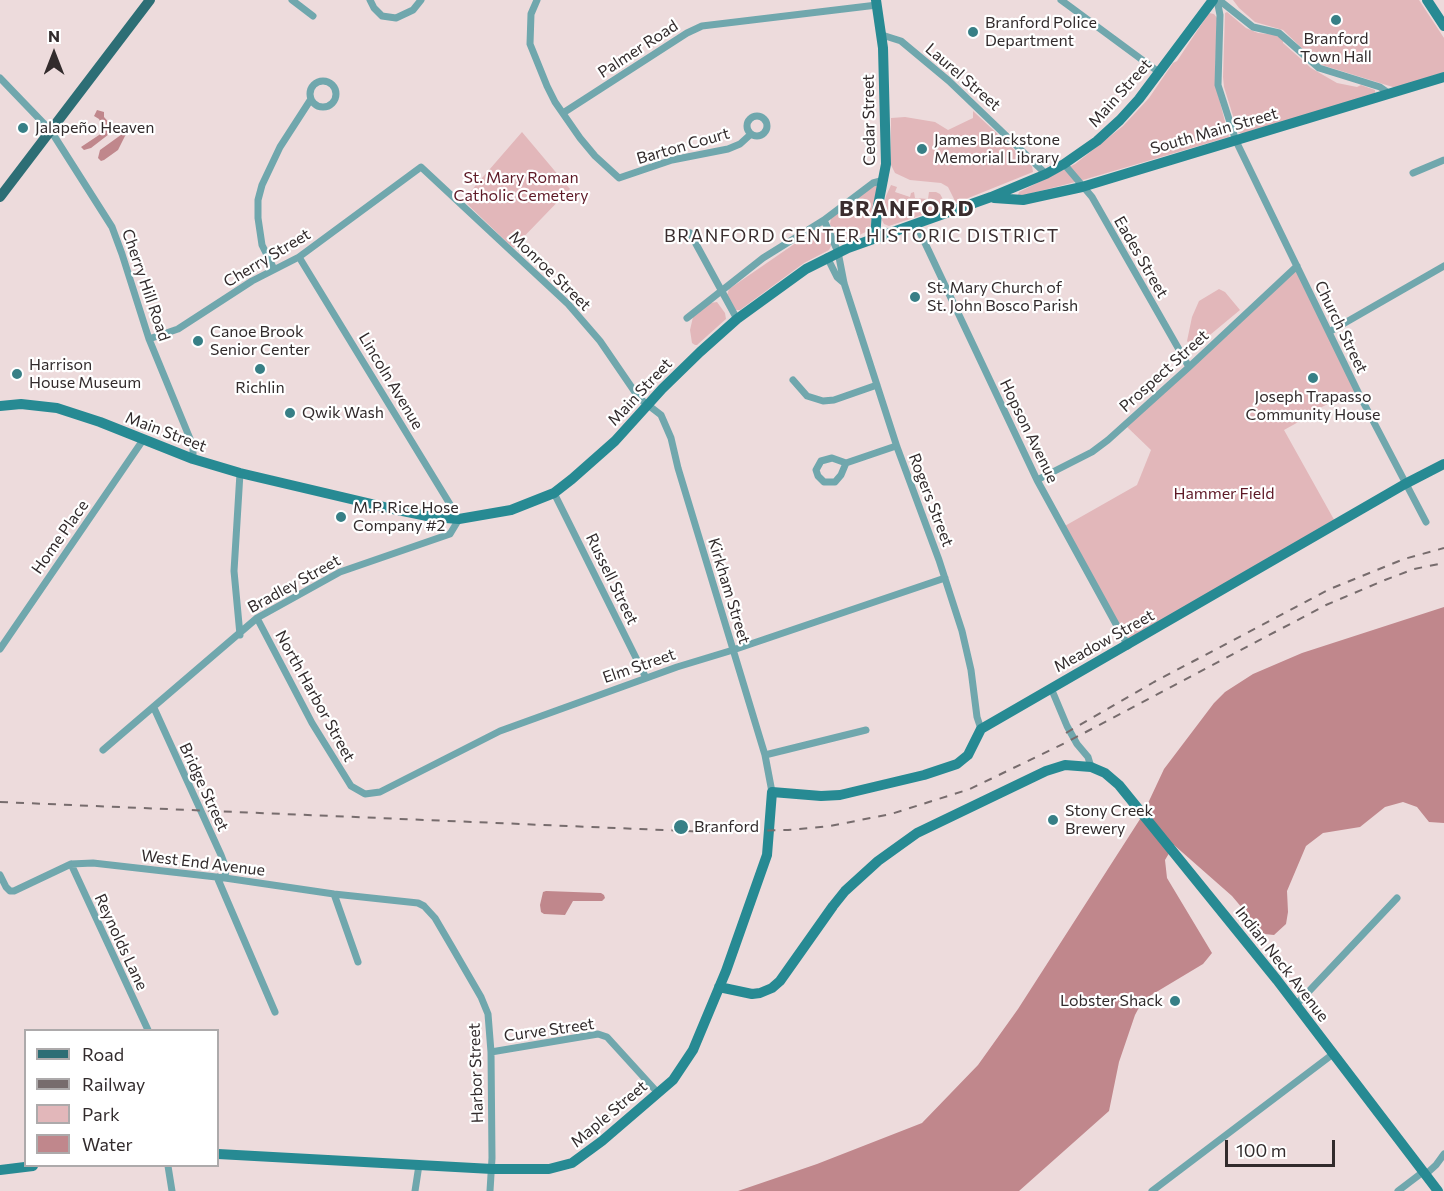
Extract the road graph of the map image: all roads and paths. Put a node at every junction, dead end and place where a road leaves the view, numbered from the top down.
1 (150, 0) edge
2 (292, 0) edge
3 (370, 0) edge
4 (421, 0) edge
5 (537, 0) edge
6 (1061, 0) edge
7 (1216, 0) edge
8 (1427, 0) edge
9 (876, 3) edge
10 (313, 16) dead end
11 (1444, 26) edge
12 (882, 35) junction
13 (1160, 72) junction
14 (1444, 77) edge
15 (0, 78) edge
16 (1390, 94) junction
17 (311, 99) dead end
18 (563, 113) junction
19 (51, 131) junction
20 (751, 134) dead end
21 (1236, 141) junction
22 (1444, 160) edge
23 (1064, 164) junction
24 (421, 167) joint
25 (1413, 173) dead end
26 (1046, 174) junction
27 (884, 180) junction
28 (1082, 187) junction
29 (0, 196) edge
30 (991, 197) junction
31 (824, 220) junction
32 (916, 224) junction
33 (690, 233) dead end
34 (874, 239) junction
35 (838, 252) junction
36 (299, 257) junction
37 (827, 257) junction
38 (1297, 266) junction
39 (1444, 266) edge
40 (274, 269) junction
41 (844, 283) junction
42 (720, 290) junction
43 (687, 318) dead end
44 (737, 320) junction
45 (1329, 332) junction
46 (149, 339) junction
47 (1190, 367) junction
48 (794, 380) dead end
49 (877, 385) junction
50 (649, 405) junction
51 (0, 406) edge
52 (143, 440) junction
53 (896, 446) junction
54 (193, 459) junction
55 (846, 463) junction
56 (1444, 464) edge
57 (240, 474) junction
58 (1037, 480) junction
59 (1405, 484) junction
60 (554, 493) junction
61 (459, 519) junction
62 (1426, 522) dead end
63 (945, 578) junction
64 (257, 618) junction
65 (240, 635) junction
66 (1128, 646) junction
67 (0, 649) edge
68 (733, 650) junction
69 (646, 678) junction
70 (1051, 688) junction
71 (154, 708) junction
72 (981, 729) junction
73 (866, 730) dead end
74 (103, 750) dead end
75 (765, 755) junction
76 (1091, 767) junction
77 (351, 786) joint
78 (772, 792) junction
79 (71, 864) junction
80 (0, 875) edge
81 (221, 878) junction
82 (334, 894) junction
83 (1397, 898) dead end
84 (418, 903) joint
85 (358, 962) dead end
86 (719, 987) junction
87 (1296, 1005) junction
88 (275, 1012) dead end
89 (148, 1029) edge
90 (491, 1052) junction
91 (1333, 1054) junction
92 (658, 1093) junction
93 (219, 1154) edge
94 (1444, 1154) edge
95 (419, 1165) junction
96 (25, 1167) edge
97 (168, 1167) edge
98 (492, 1168) junction
99 (0, 1170) edge
100 (1424, 1173) junction
101 (171, 1191) edge
102 (415, 1191) edge
103 (490, 1191) edge
104 (1152, 1191) edge
105 (1398, 1191) edge
106 (1438, 1191) edge

1 - 19 main road
2 - 10 street
3 - 4 street
5 - 18 street
6 - 13 street
7 - 13 street, Main Street
7 - 16 street
7 - 21 street, Church Street
8 - 11 street
9 - 12 street, Cedar Street
9 - 18 street, Palmer Road
12 - 26 street, Laurel Street
12 - 27 street, Cedar Street
13 - 23 street, Main Street
14 - 16 street, South Main Street
15 - 19 street, Cherry Hill Road
16 - 21 street, South Main Street
17 - 40 street
18 - 20 street, Barton Court
19 - 29 main road
19 - 46 street, Cherry Hill Road
21 - 28 street, South Main Street
21 - 38 street, Church Street
22 - 25 street
23 - 26 street, Main Street
23 - 28 street, Eades Street
24 - 36 street, Cherry Street
24 - 50 street, Monroe Street
26 - 30 street, Main Street
27 - 31 street
27 - 34 street, Cedar Street
28 - 30 street, South Main Street
28 - 47 street, Eades Street
30 - 32 street, Main Street
31 - 35 street, Rogers Street
31 - 42 street
32 - 34 street, Main Street
32 - 58 street, Hopson Avenue
33 - 42 street
34 - 35 street, Main Street
35 - 37 street, Main Street
35 - 41 street, Rogers Street
36 - 40 street, Cherry Street
36 - 61 street, Lincoln Avenue
37 - 41 street, Rogers Street
37 - 44 street, Main Street
38 - 45 street, Church Street
38 - 47 street, Prospect Street
39 - 45 street
40 - 46 street, Cherry Street
41 - 49 street, Rogers Street
42 - 43 street
42 - 44 street
44 - 50 street, Main Street
45 - 59 street, Church Street
46 - 54 street, Cherry Hill Road
47 - 58 street, Prospect Street
48 - 49 street
49 - 53 street, Rogers Street
50 - 60 street, Main Street
50 - 68 street, Kirkham Street
51 - 52 street, Main Street
52 - 54 street, Main Street
52 - 67 street, Home Place
53 - 55 street
53 - 63 street, Rogers Street
54 - 57 street, Main Street
55 - 55 street
56 - 59 street, Meadow Street
57 - 61 street, Main Street
57 - 65 street
58 - 66 street, Hopson Avenue
59 - 62 street, Church Street
59 - 66 street, Meadow Street
60 - 61 street, Main Street
60 - 69 street, Russell Street
61 - 64 street, Bradley Street
63 - 68 street, Elm Street
63 - 72 street, Rogers Street
64 - 65 street, Bradley Street
64 - 77 street, North Harbor Street
65 - 71 street, Bradley Street
66 - 70 street, Meadow Street
68 - 69 street, Elm Street
68 - 75 street, Kirkham Street
69 - 77 street, Elm Street
70 - 72 street, Meadow Street
70 - 76 street, Indian Neck Avenue
71 - 74 street, Bradley Street
71 - 81 street, Bridge Street
72 - 78 street
73 - 75 street
75 - 78 street, Kirkham Street
76 - 86 street
76 - 87 street, Indian Neck Avenue
78 - 86 street, Maple Street
79 - 80 street, West End Avenue
79 - 81 street, West End Avenue
79 - 89 street, Reynolds Lane
81 - 82 street, West End Avenue
81 - 88 street, Bridge Street
82 - 84 street, West End Avenue
82 - 85 street
83 - 87 street
84 - 90 street, Harbor Street
86 - 92 street, Maple Street
87 - 91 street, Indian Neck Avenue
90 - 92 street, Curve Street
90 - 98 street, Harbor Street
91 - 100 street, Indian Neck Avenue
91 - 104 street
92 - 98 street, Maple Street
93 - 95 street, Maple Street
94 - 100 street
95 - 98 street, Maple Street
95 - 102 street
96 - 99 street
97 - 101 street
98 - 103 street, Harbor Street
100 - 105 street
100 - 106 street, Indian Neck Avenue

